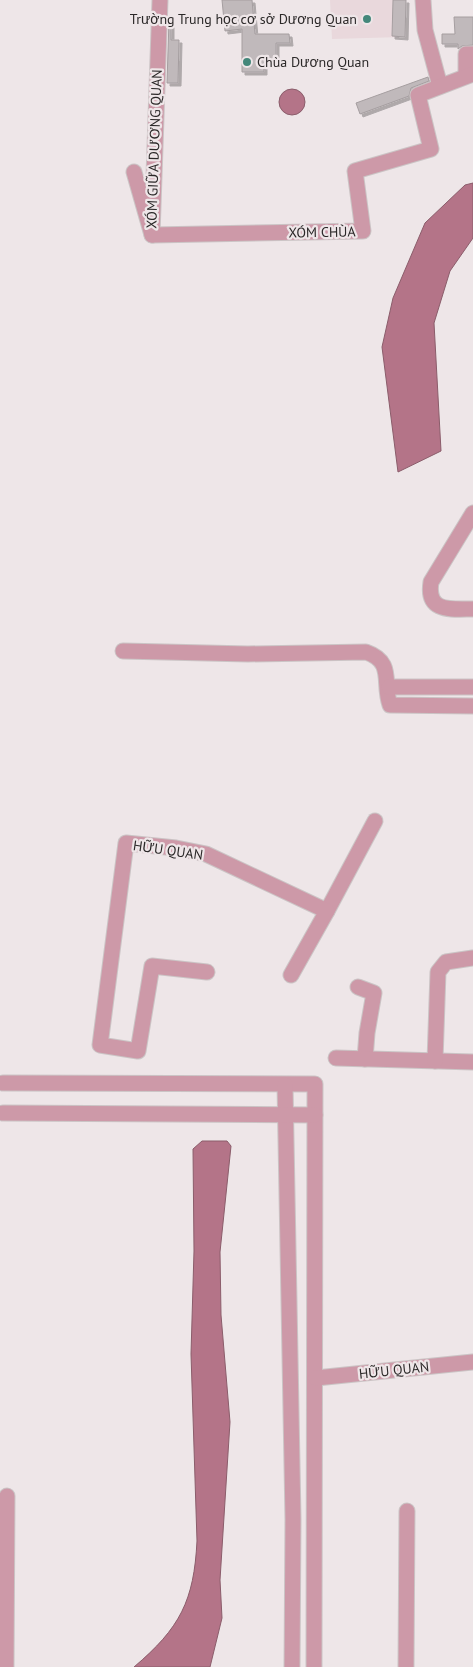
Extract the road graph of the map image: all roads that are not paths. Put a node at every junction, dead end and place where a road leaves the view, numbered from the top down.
1 (160, 0) edge
2 (423, 0) edge
3 (473, 54) edge
4 (469, 75) edge
5 (440, 86) junction
6 (134, 172) dead end
7 (152, 235) junction
8 (470, 521) edge
9 (473, 609) edge
10 (123, 650) dead end
11 (389, 687) junction
12 (473, 687) edge
13 (473, 706) edge
14 (375, 821) dead end
15 (327, 911) junction
16 (473, 958) edge
17 (207, 972) dead end
18 (291, 975) dead end
19 (358, 987) dead end
20 (336, 1058) dead end
21 (365, 1059) junction
22 (435, 1061) junction
23 (473, 1062) edge
24 (3, 1083) dead end
25 (285, 1085) junction
26 (3, 1113) dead end
27 (286, 1114) junction
28 (315, 1115) junction
29 (473, 1362) edge
30 (316, 1378) junction
31 (7, 1496) dead end
32 (407, 1511) dead end
33 (4, 1518) edge
34 (6, 1667) edge
35 (292, 1667) edge
36 (314, 1667) edge
37 (406, 1667) edge

1 - 7 street, XÓM GIỮA DƯƠNG QUAN
2 - 5 street
3 - 4 street
4 - 5 street, XÓM CHÙA
5 - 7 street, XÓM CHÙA
6 - 7 street, XÓM GIỮA DƯƠNG QUAN
8 - 9 street
10 - 11 street
11 - 12 street
11 - 13 street
14 - 15 street
15 - 17 street, HỮU QUAN
15 - 18 street
16 - 22 street
19 - 21 street
20 - 21 street
21 - 22 street
22 - 23 street
24 - 25 street
25 - 27 street
25 - 28 street
26 - 27 street
27 - 28 street
27 - 35 street
28 - 30 street
29 - 30 street, HỮU QUAN
30 - 36 street
31 - 33 street
32 - 37 street
33 - 34 street

